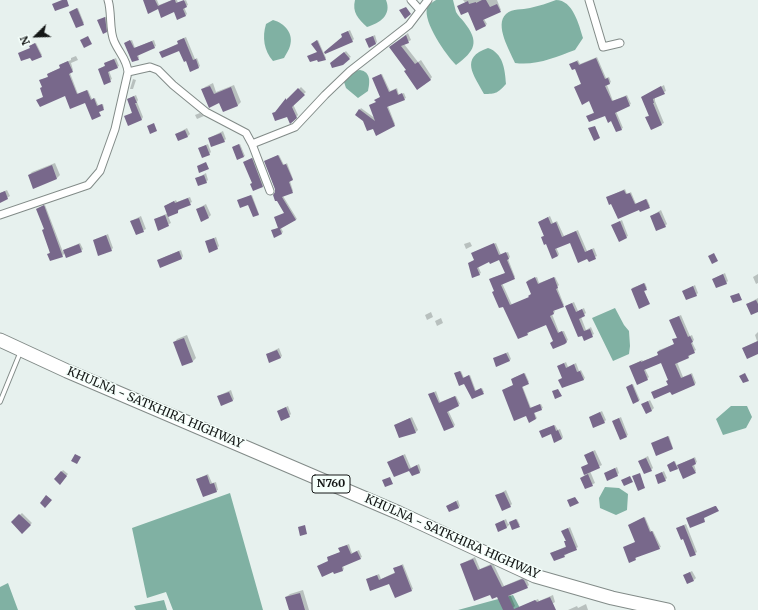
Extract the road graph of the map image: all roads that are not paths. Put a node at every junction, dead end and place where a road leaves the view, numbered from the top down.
1 (108, 0) edge
2 (411, 0) edge
3 (589, 0) edge
4 (423, 4) edge
5 (620, 43) dead end
6 (128, 72) junction
7 (252, 144) junction
8 (270, 191) dead end
9 (0, 215) edge
10 (0, 340) edge
11 (21, 350) junction
12 (0, 402) edge
13 (668, 610) edge

1 - 6 street
2 - 4 street
3 - 5 street
4 - 7 street
6 - 7 street
6 - 9 street
7 - 8 street
10 - 11 highway, KHULNA - SATKHIRA HIGHWAY / N760
11 - 12 lane
11 - 13 highway, KHULNA - SATKHIRA HIGHWAY / N760

